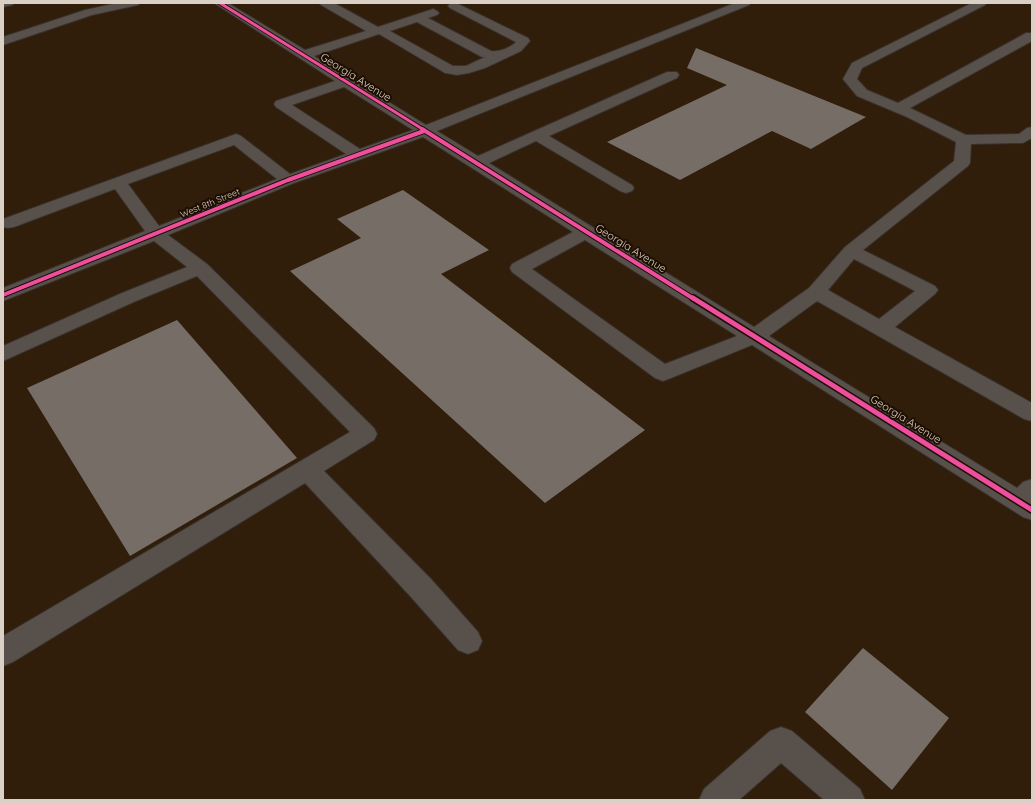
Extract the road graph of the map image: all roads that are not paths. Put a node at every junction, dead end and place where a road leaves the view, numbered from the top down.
1 (8, 3) edge
2 (134, 3) edge
3 (220, 3) edge
4 (325, 3) edge
5 (745, 3) edge
6 (981, 3) edge
7 (3, 4) edge
8 (458, 4) edge
9 (418, 18) junction
10 (378, 31) junction
11 (1032, 37) edge
12 (3, 41) edge
13 (303, 55) junction
14 (498, 56) junction
15 (672, 75) dead end
16 (346, 82) junction
17 (899, 108) junction
18 (424, 131) junction
19 (1032, 131) edge
20 (538, 136) junction
21 (964, 140) junction
22 (359, 155) junction
23 (476, 163) junction
24 (288, 180) junction
25 (119, 184) junction
26 (626, 188) dead end
27 (8, 223) dead end
28 (586, 232) junction
29 (155, 233) junction
30 (851, 251) junction
31 (200, 268) junction
32 (816, 292) junction
33 (3, 295) edge
34 (880, 328) junction
35 (754, 337) junction
36 (3, 354) edge
37 (1032, 413) edge
38 (307, 469) junction
39 (1028, 500) edge
40 (468, 641) dead end
41 (3, 652) edge
42 (714, 800) edge
43 (849, 800) edge

1 - 7 street
2 - 12 street
3 - 13 street, Georgia Avenue
4 - 10 street
5 - 18 street, West 8th Street
6 - 17 street
8 - 9 street
8 - 14 street
9 - 10 street
9 - 14 street
10 - 13 street
10 - 14 street
11 - 17 street
13 - 16 street, Georgia Avenue
15 - 20 street
16 - 18 street, Georgia Avenue
16 - 22 street
17 - 21 street
18 - 22 street, West 8th Street
18 - 23 street, Georgia Avenue
19 - 21 street
20 - 23 street
20 - 26 street
21 - 30 street
22 - 24 street, West 8th Street
23 - 28 street, Georgia Avenue
24 - 25 street
24 - 29 street, West 8th Street
25 - 27 street
25 - 29 street
28 - 35 street, Georgia Avenue
28 - 35 street
29 - 31 street
29 - 33 street, West 8th Street
30 - 32 street
30 - 34 street
31 - 36 street
31 - 38 street
32 - 34 street
32 - 35 street
34 - 37 street
35 - 39 street, Georgia Avenue
38 - 40 street
38 - 41 street
42 - 43 street

